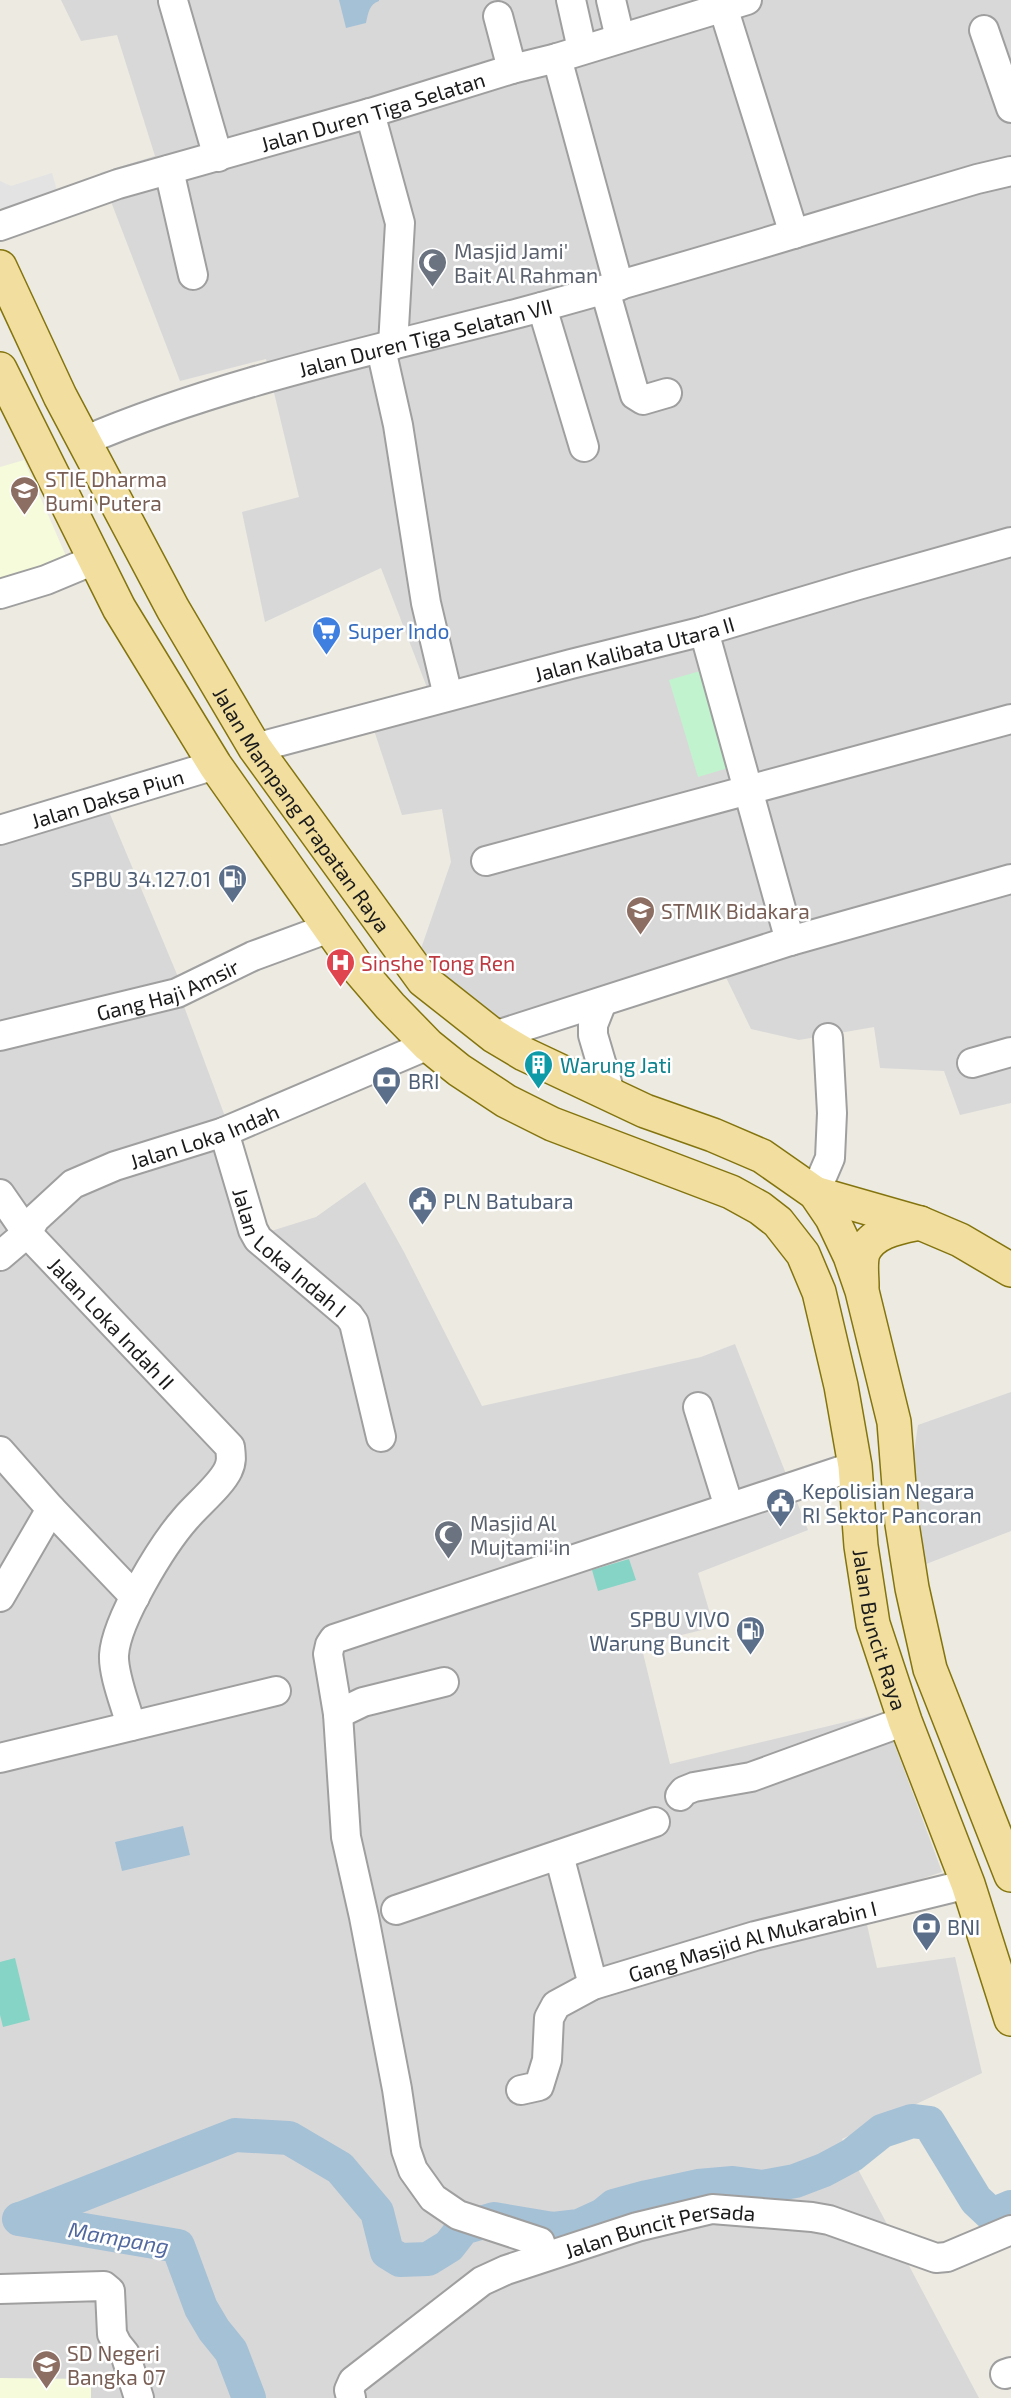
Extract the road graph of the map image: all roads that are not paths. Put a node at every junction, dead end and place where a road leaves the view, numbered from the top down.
1 (571, 0) edge
2 (611, 0) edge
3 (173, 1) edge
4 (735, 4) edge
5 (498, 16) dead end
6 (984, 30) dead end
7 (620, 38) junction
8 (570, 54) junction
9 (512, 69) junction
10 (1011, 108) edge
11 (370, 113) junction
12 (218, 157) junction
13 (169, 170) junction
14 (1011, 171) edge
15 (0, 226) edge
16 (794, 234) junction
17 (0, 267) edge
18 (194, 275) dead end
19 (612, 288) junction
20 (542, 307) junction
21 (387, 347) junction
22 (0, 369) edge
23 (667, 393) dead end
24 (60, 396) junction
25 (21, 412) junction
26 (84, 441) junction
27 (584, 447) dead end
28 (1011, 542) edge
29 (94, 560) junction
30 (0, 594) edge
31 (704, 631) junction
32 (448, 696) junction
33 (1011, 719) edge
34 (255, 748) junction
35 (215, 765) junction
36 (747, 792) junction
37 (0, 830) edge
38 (486, 861) dead end
39 (1011, 879) edge
40 (329, 928) junction
41 (790, 941) junction
42 (602, 1002) junction
43 (0, 1036) edge
44 (494, 1036) junction
45 (828, 1038) dead end
46 (428, 1045) junction
47 (1011, 1052) edge
48 (972, 1063) dead end
49 (611, 1096) junction
50 (224, 1132) junction
51 (731, 1192) joint
52 (815, 1193) junction
53 (0, 1194) edge
54 (920, 1222) junction
55 (27, 1233) junction
56 (0, 1256) edge
57 (1011, 1270) edge
58 (862, 1291) junction
59 (698, 1407) dead end
60 (381, 1437) dead end
61 (0, 1451) edge
62 (855, 1466) junction
63 (729, 1507) junction
64 (51, 1509) junction
65 (0, 1597) edge
66 (135, 1597) junction
67 (444, 1682) dead end
68 (276, 1691) dead end
69 (338, 1714) junction
70 (904, 1721) junction
71 (131, 1726) junction
72 (0, 1758) edge
73 (680, 1796) dead end
74 (655, 1822) dead end
75 (559, 1855) junction
76 (1011, 1875) edge
77 (968, 1884) junction
78 (396, 1910) dead end
79 (593, 1985) junction
80 (1011, 2019) edge
81 (521, 2090) dead end
82 (1011, 2230) edge
83 (540, 2242) dead end
84 (0, 2289) edge
85 (139, 2398) edge
86 (351, 2398) edge

1 - 8 street
2 - 7 street
3 - 12 street
4 - 7 street, Jalan Duren Tiga Selatan
4 - 16 street
5 - 9 street
6 - 10 street
7 - 8 street, Jalan Duren Tiga Selatan
8 - 9 street, Jalan Duren Tiga Selatan
8 - 19 street
9 - 11 street, Jalan Duren Tiga Selatan
11 - 12 street, Jalan Duren Tiga Selatan
11 - 21 street
12 - 13 street, Jalan Duren Tiga Selatan
13 - 15 street, Jalan Duren Tiga Selatan
13 - 18 street
14 - 16 street, Jalan Duren Tiga Selatan VII
16 - 19 street, Jalan Duren Tiga Selatan VII
17 - 24 main road, Jalan Mampang Prapatan Raya
19 - 20 street, Jalan Duren Tiga Selatan VII
19 - 23 street
20 - 21 street, Jalan Duren Tiga Selatan VII
20 - 27 street
21 - 26 street, Jalan Duren Tiga Selatan VII
21 - 32 street
22 - 25 main road, Jalan Mampang Prapatan Raya
24 - 25 main road
24 - 26 main road, Jalan Mampang Prapatan Raya
25 - 29 main road, Jalan Mampang Prapatan Raya
26 - 34 main road, Jalan Mampang Prapatan Raya
28 - 31 street, Jalan Kalibata Utara II
29 - 30 street
29 - 35 main road, Jalan Mampang Prapatan Raya
31 - 32 street, Jalan Kalibata Utara II
31 - 36 street
32 - 34 street, Jalan Kalibata Utara II
33 - 36 street
34 - 44 main road, Jalan Mampang Prapatan Raya
35 - 37 street, Jalan Daksa Piun
35 - 40 main road, Jalan Mampang Prapatan Raya
36 - 38 street
36 - 41 street
39 - 41 street
40 - 43 street, Gang Haji Amsir
40 - 46 main road, Jalan Mampang Prapatan Raya
41 - 42 street
42 - 44 street
42 - 49 street
44 - 49 main road, Jalan Mampang Prapatan Raya
45 - 52 street
46 - 50 street, Jalan Loka Indah
46 - 51 main road, Jalan Mampang Prapatan Raya
47 - 48 street
49 - 52 main road, Jalan Mampang Prapatan Raya
50 - 55 street, Jalan Loka Indah
50 - 60 street, Jalan Loka Indah I
51 - 62 main road, Jalan Buncit Raya
52 - 54 main road
52 - 58 main road, Jalan Buncit Raya
53 - 55 street, Jalan Loka Indah II
54 - 57 main road
54 - 58 main road
55 - 56 street, Jalan Loka Indah
55 - 66 street, Jalan Loka Indah II
58 - 76 main road, Jalan Buncit Raya
59 - 63 street
61 - 64 street
62 - 63 street
62 - 70 main road, Jalan Buncit Raya
63 - 69 street
64 - 65 street
64 - 66 street
66 - 71 street
67 - 69 street
68 - 71 street
69 - 83 street
70 - 73 street
70 - 77 main road, Jalan Buncit Raya
71 - 72 street
74 - 75 street
75 - 78 street
75 - 79 street
77 - 79 street, Gang Masjid Al Mukarabin I
77 - 80 main road, Jalan Buncit Raya
79 - 81 street, Gang Masjid Al Mukarabin I
82 - 86 street, Jalan Buncit Persada
84 - 85 street

